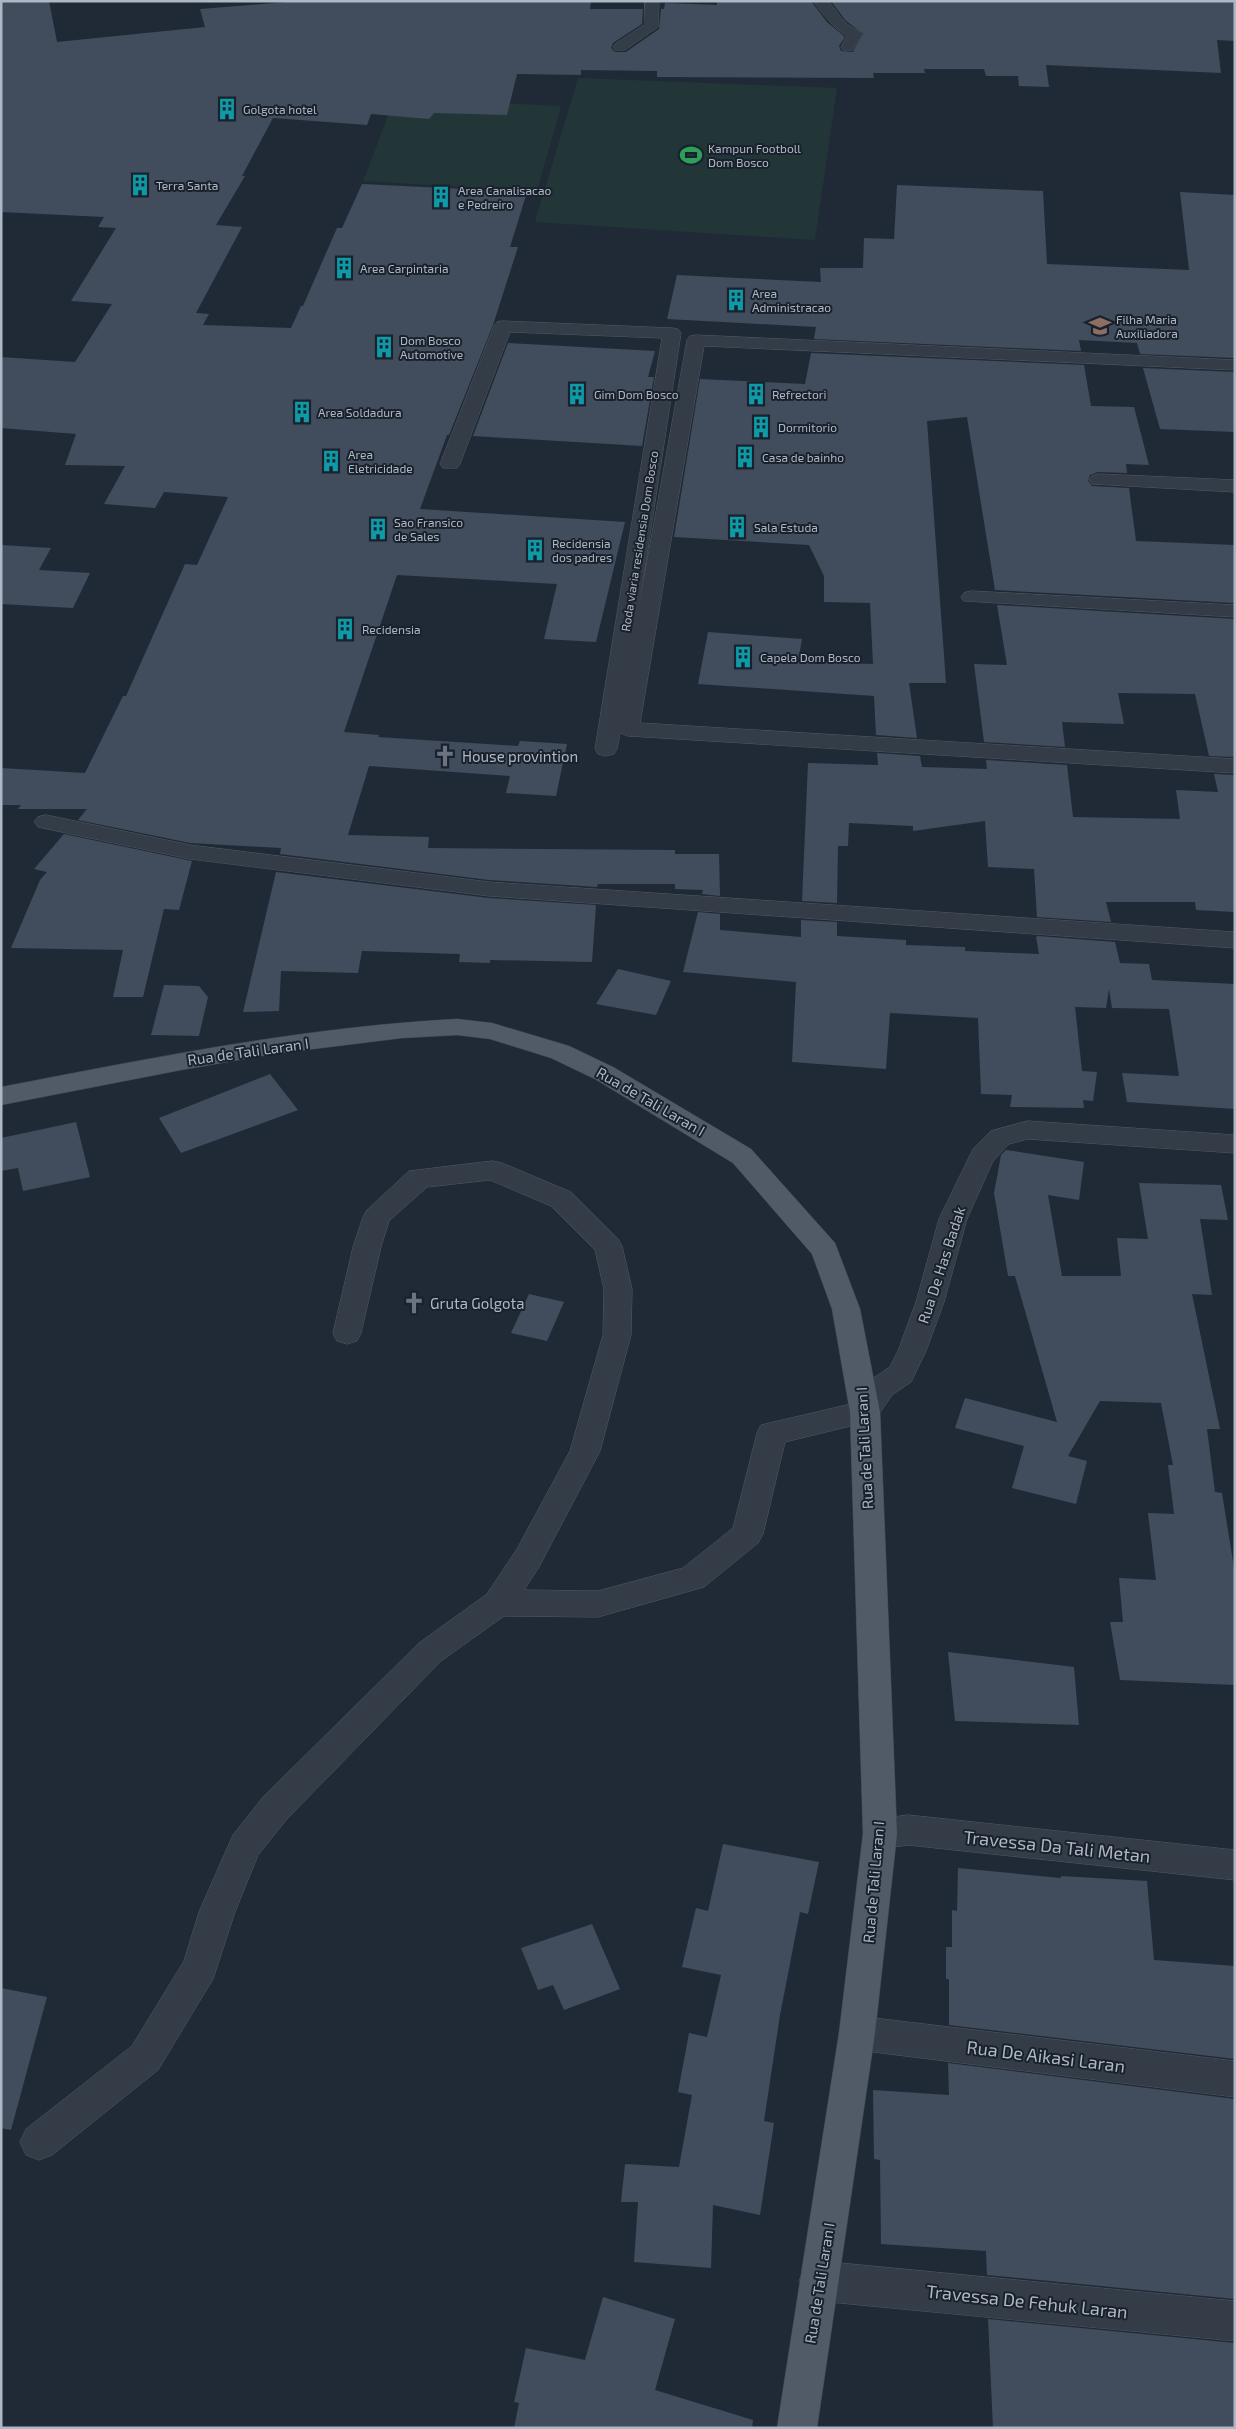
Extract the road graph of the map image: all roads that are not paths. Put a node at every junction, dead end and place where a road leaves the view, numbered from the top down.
1 (652, 1) edge
2 (820, 1) edge
3 (620, 47) dead end
4 (848, 47) dead end
5 (1235, 365) edge
6 (450, 464) dead end
7 (1099, 480) dead end
8 (1235, 486) edge
9 (971, 597) dead end
10 (1235, 611) edge
11 (606, 750) dead end
12 (1235, 766) edge
13 (46, 822) dead end
14 (1235, 940) edge
15 (1, 1096) edge
16 (1235, 1144) edge
17 (347, 1333) dead end
18 (865, 1412) junction
19 (498, 1603) junction
20 (880, 1834) junction
21 (1235, 1865) edge
22 (857, 2033) junction
23 (1235, 2079) edge
24 (38, 2142) dead end
25 (818, 2281) junction
26 (1235, 2321) edge
27 (797, 2428) edge

1 - 3 street
2 - 4 street
5 - 12 street
6 - 11 street, Roda viaria residensia Dom Bosco
7 - 8 street
9 - 10 street
13 - 14 street
15 - 18 main road, Rua de Tali Laran I
16 - 18 street, Rua De Has Badak
17 - 19 street
18 - 19 street
18 - 20 main road, Rua de Tali Laran I
19 - 24 street
20 - 21 street, Travessa Da Tali Metan
20 - 22 main road, Rua de Tali Laran I
22 - 23 street, Rua De Aikasi Laran
22 - 25 main road, Rua de Tali Laran I
25 - 26 street, Travessa De Fehuk Laran
25 - 27 main road, Rua de Tali Laran I

